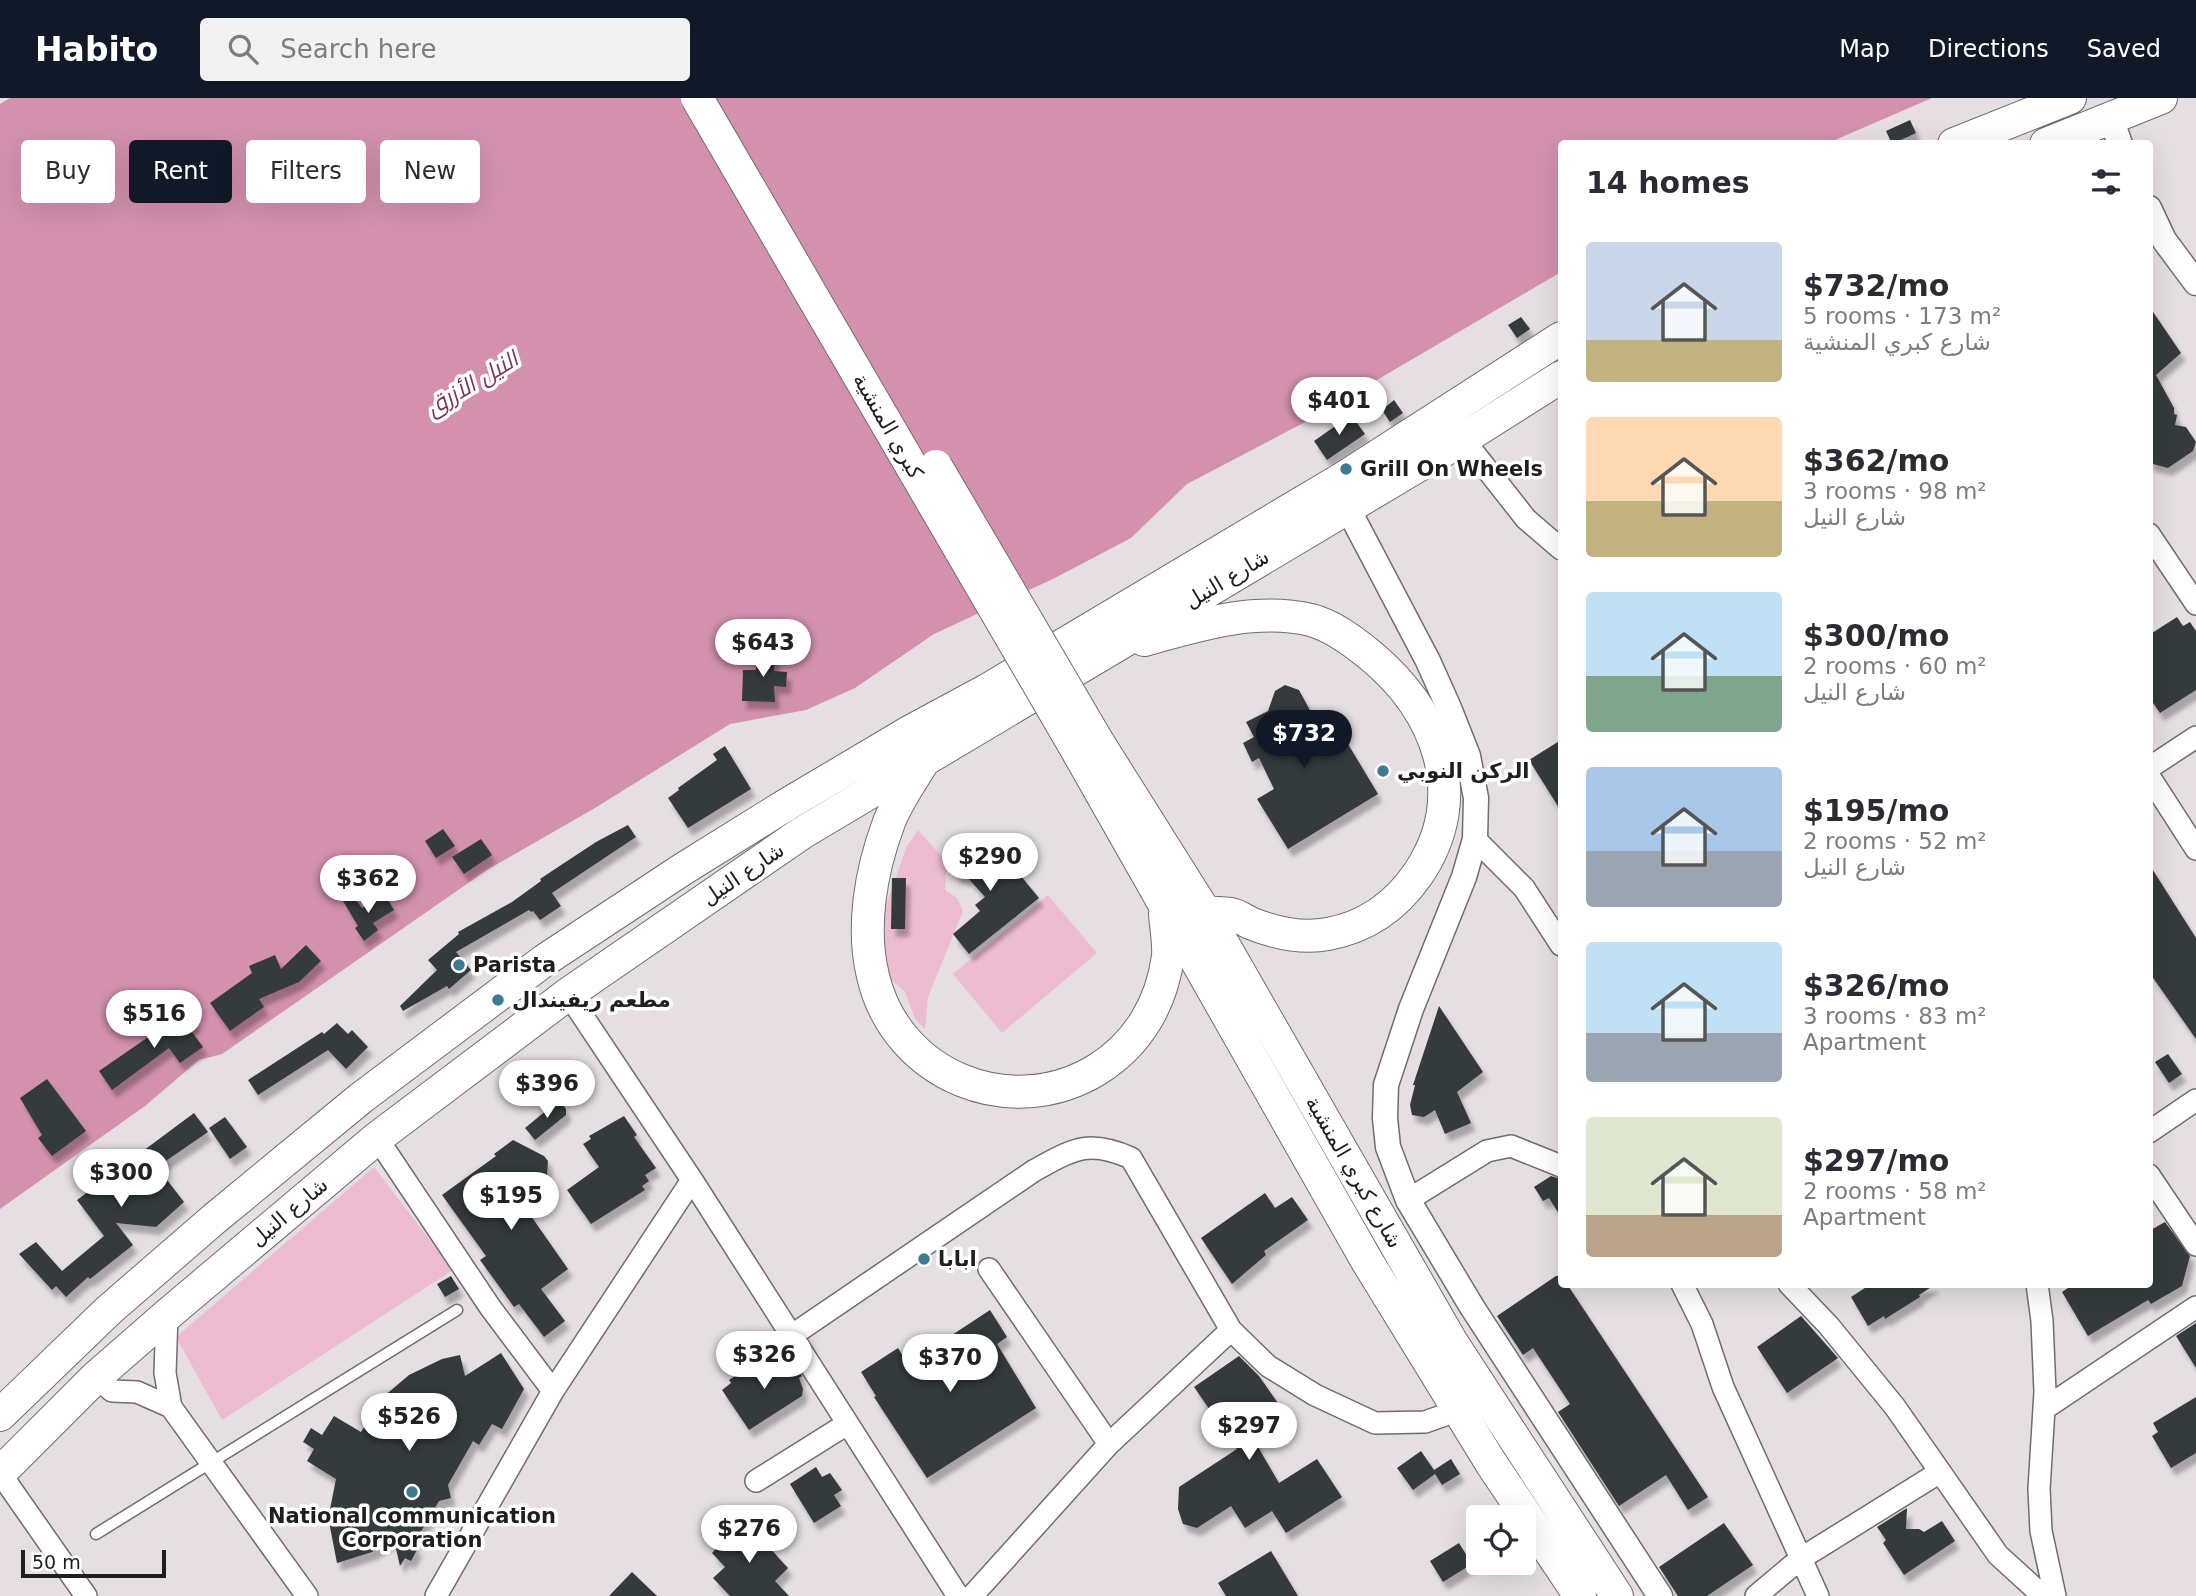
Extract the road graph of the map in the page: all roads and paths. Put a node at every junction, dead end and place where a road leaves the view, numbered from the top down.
1 (697, 98) edge
2 (722, 98) edge
3 (2070, 98) edge
4 (2161, 98) edge
5 (2116, 131) edge
6 (1964, 140) edge
7 (2068, 140) edge
8 (2153, 227) edge
9 (2157, 246) edge
10 (2196, 283) edge
11 (1558, 340) edge
12 (1558, 379) edge
13 (1463, 439) junction
14 (1347, 507) junction
15 (2153, 540) edge
16 (1558, 546) edge
17 (2196, 604) edge
18 (1109, 650) junction
19 (2196, 737) edge
20 (1088, 748) junction
21 (925, 758) junction
22 (2153, 765) edge
23 (2153, 782) edge
24 (1475, 839) junction
25 (2196, 849) edge
26 (1164, 906) junction
27 (1205, 912) junction
28 (1558, 939) edge
29 (568, 994) junction
30 (2196, 1100) edge
31 (2153, 1129) edge
32 (377, 1138) junction
33 (1558, 1165) edge
34 (692, 1180) junction
35 (2153, 1181) edge
36 (1408, 1200) junction
37 (2196, 1245) edge
38 (989, 1269) dead end
39 (1684, 1288) edge
40 (1793, 1288) edge
41 (2038, 1288) edge
42 (2196, 1307) edge
43 (457, 1310) dead end
44 (167, 1315) junction
45 (1231, 1330) junction
46 (791, 1336) junction
47 (96, 1377) junction
48 (553, 1391) junction
49 (171, 1407) junction
50 (2044, 1409) junction
51 (1459, 1410) junction
52 (0, 1415) edge
53 (848, 1424) junction
54 (1109, 1444) junction
55 (211, 1463) junction
56 (1940, 1472) junction
57 (0, 1473) edge
58 (757, 1481) dead end
59 (96, 1534) dead end
60 (1800, 1559) junction
61 (2038, 1594) edge
62 (86, 1596) edge
63 (307, 1596) edge
64 (436, 1596) edge
65 (958, 1596) edge
66 (972, 1596) edge
67 (1580, 1596) edge
68 (1617, 1596) edge
69 (1660, 1596) edge
70 (1756, 1596) edge
71 (1818, 1596) edge

1 - 20 main road, كبري المنشية, bridge
2 - 20 main road, كبري المنشية, bridge
3 - 6 main road
4 - 5 main road
5 - 7 main road
8 - 9 street
9 - 10 street
11 - 52 main road, شارع النيل
12 - 13 main road, شارع النيل
13 - 14 main road, شارع النيل
13 - 16 street
14 - 18 main road, شارع النيل
14 - 24 street
15 - 17 street
18 - 21 main road, شارع النيل
18 - 27 main road
19 - 22 street
20 - 26 main road, شارع كبري المنشية
20 - 27 main road, شارع كبري المنشية
21 - 26 main road
21 - 29 main road, شارع النيل
23 - 25 street
24 - 28 street
24 - 36 street
26 - 51 main road, شارع كبري المنشية
27 - 68 main road, شارع كبري المنشية
29 - 32 main road, شارع النيل
29 - 34 street
30 - 31 street
32 - 44 main road, شارع النيل
32 - 48 street
33 - 36 street
34 - 46 street
34 - 48 street
35 - 37 street
36 - 69 street
38 - 54 street
39 - 60 street
40 - 56 street
41 - 50 street
42 - 50 street
43 - 55 lane
44 - 47 main road, شارع النيل
44 - 49 street
45 - 46 street
45 - 51 street
45 - 54 street
46 - 53 street
47 - 49 street
47 - 57 main road, شارع النيل
48 - 64 street
49 - 55 street
50 - 61 street
51 - 67 main road, شارع كبري المنشية
53 - 58 street
53 - 65 street
54 - 66 street
55 - 59 lane
55 - 63 street
56 - 60 street
56 - 61 street
57 - 62 street
60 - 70 street
60 - 71 street

